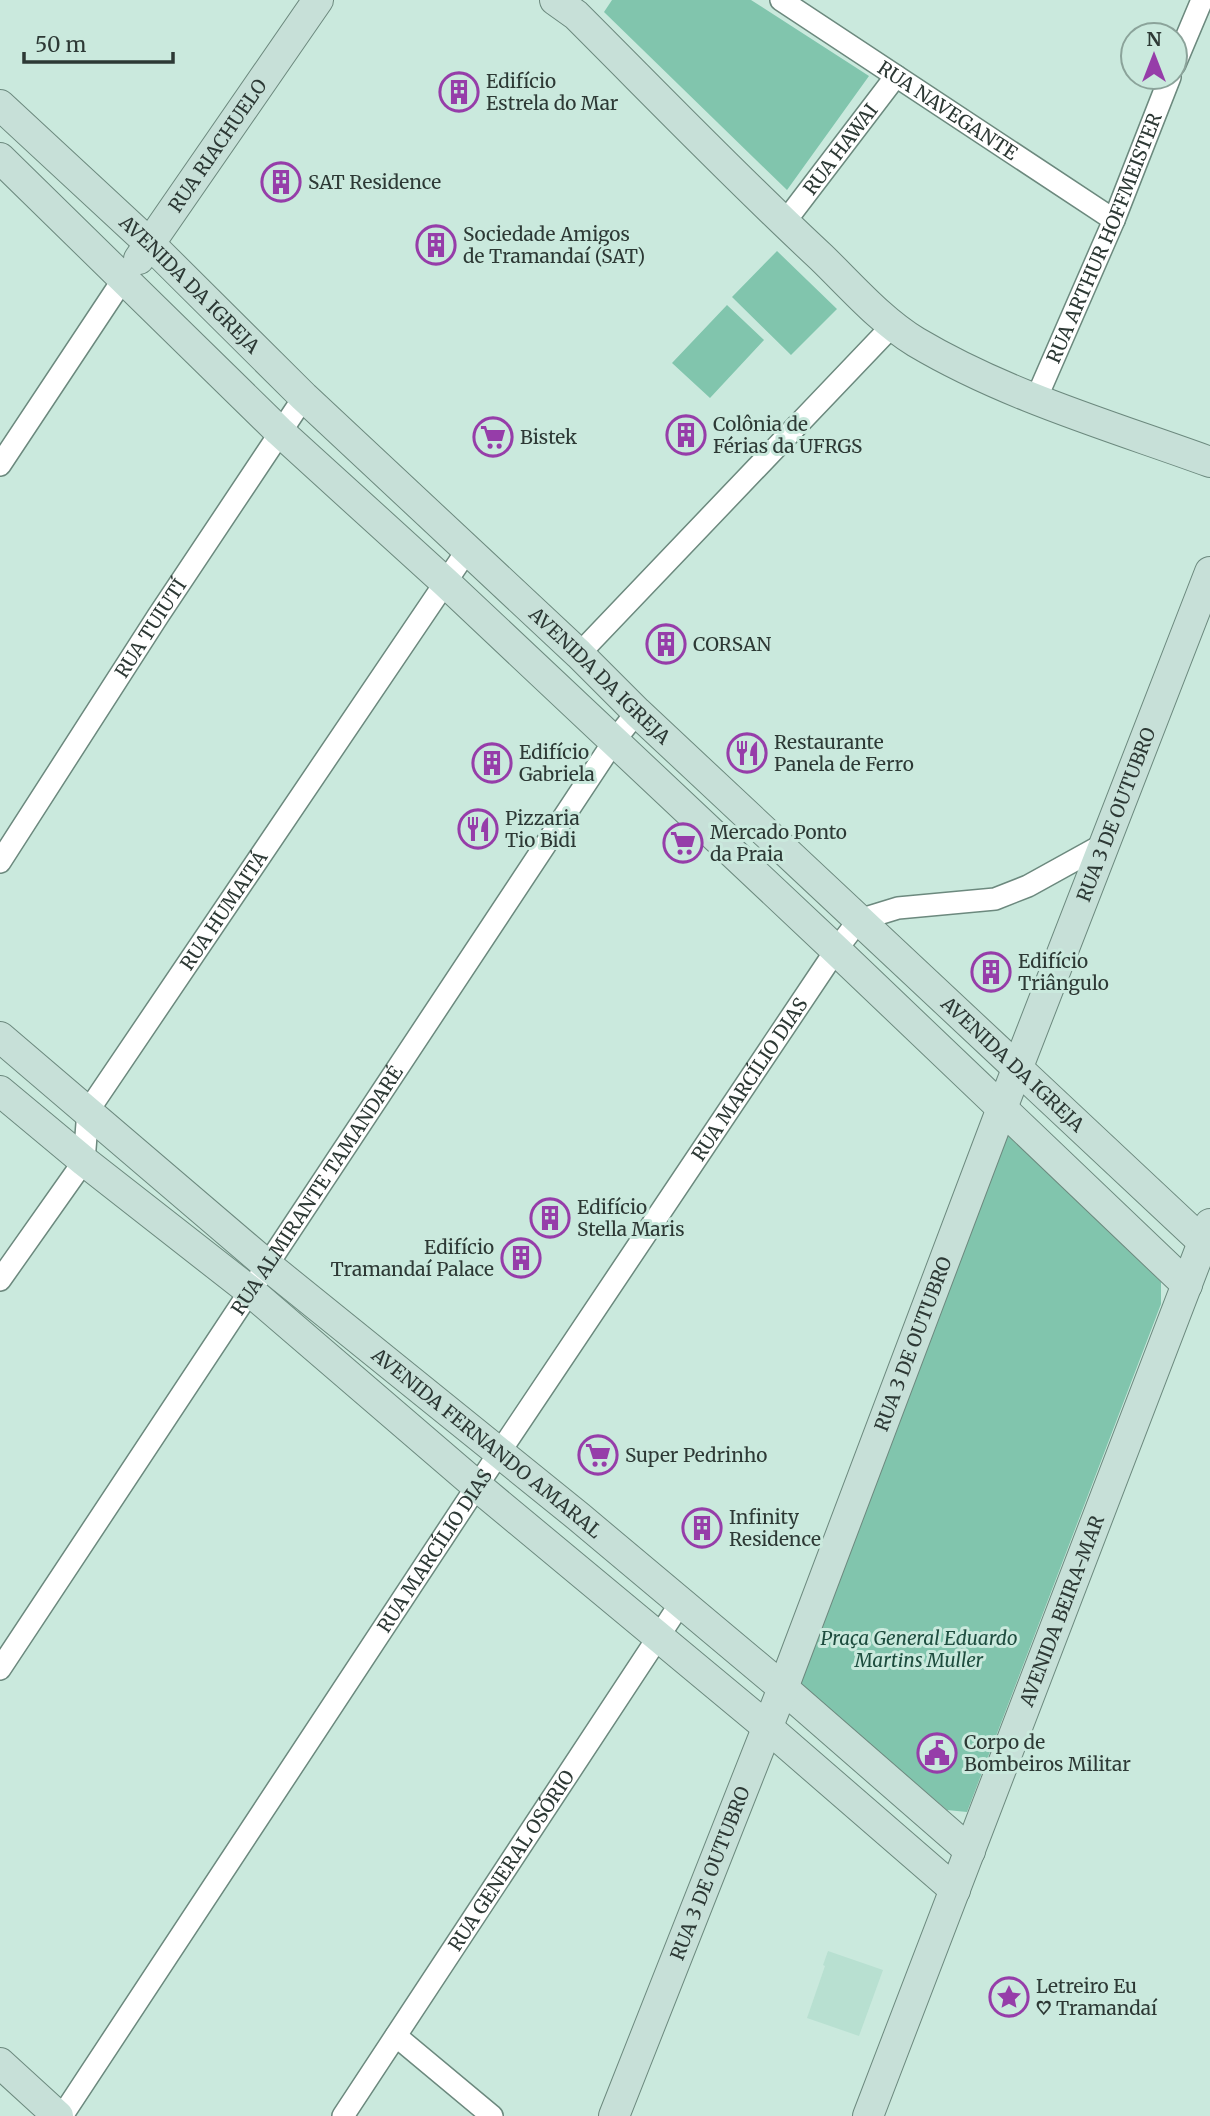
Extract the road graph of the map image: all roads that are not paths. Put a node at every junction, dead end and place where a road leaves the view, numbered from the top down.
1 (318, 0) edge
2 (781, 0) edge
3 (1197, 2) edge
4 (572, 5) edge
5 (1189, 25) edge
6 (896, 76) junction
7 (1165, 91) edge
8 (0, 105) edge
9 (0, 158) edge
10 (1114, 220) junction
11 (784, 223) junction
12 (150, 244) junction
13 (124, 278) junction
14 (893, 325) junction
15 (304, 397) junction
16 (1036, 399) junction
17 (279, 431) junction
18 (1210, 462) edge
19 (0, 465) edge
20 (468, 549) junction
21 (1210, 572) edge
22 (445, 582) junction
23 (579, 654) junction
24 (637, 712) junction
25 (614, 741) junction
26 (1104, 844) junction
27 (0, 862) edge
28 (859, 920) junction
29 (836, 950) junction
30 (0, 1037) edge
31 (1019, 1069) junction
32 (0, 1091) edge
33 (1002, 1108) junction
34 (88, 1111) junction
35 (83, 1161) junction
36 (1206, 1233) edge
37 (267, 1265) junction
38 (0, 1280) edge
39 (1186, 1285) junction
40 (250, 1291) junction
41 (499, 1452) junction
42 (477, 1486) junction
43 (579, 1517) junction
44 (570, 1563) junction
45 (680, 1604) junction
46 (659, 1637) junction
47 (0, 1670) edge
48 (783, 1688) junction
49 (767, 1727) junction
50 (970, 1851) junction
51 (955, 1890) junction
52 (396, 2036) junction
53 (0, 2063) edge
54 (60, 2116) edge
55 (343, 2116) edge
56 (492, 2116) edge
57 (614, 2116) edge
58 (868, 2116) edge

1 - 12 street, RUA RIACHUELO
2 - 6 street, RUA NAVEGANTE
3 - 5 street
4 - 11 street
6 - 10 street, RUA NAVEGANTE
6 - 11 street, RUA HAWAI
7 - 10 street, RUA ARTHUR HOFFMEISTER
8 - 12 street, AVENIDA DA IGREJA
9 - 13 street, AVENIDA DA IGREJA
10 - 16 street, RUA ARTHUR HOFFMEISTER
11 - 14 street
12 - 13 street, RUA RIACHUELO
12 - 15 street, AVENIDA DA IGREJA
13 - 17 street, AVENIDA DA IGREJA
13 - 19 street, RUA RIACHUELO
14 - 16 street
14 - 23 street
15 - 17 street, RUA TUIUTÍ
15 - 20 street, AVENIDA DA IGREJA
16 - 18 street
17 - 22 street, AVENIDA DA IGREJA
17 - 27 street, RUA TUIUTÍ
20 - 22 street, RUA HUMAITÁ
20 - 23 street, AVENIDA DA IGREJA
21 - 26 street, RUA 3 DE OUTUBRO
22 - 25 street, AVENIDA DA IGREJA
22 - 34 street, RUA HUMAITÁ
23 - 24 street, AVENIDA DA IGREJA
24 - 25 street, RUA ALMIRANTE TAMANDARÉ
24 - 28 street, AVENIDA DA IGREJA
25 - 29 street, AVENIDA DA IGREJA
25 - 37 street, RUA ALMIRANTE TAMANDARÉ
26 - 28 street
26 - 31 street, RUA 3 DE OUTUBRO
28 - 29 street, RUA MARCÍLIO DIAS
28 - 31 street, AVENIDA DA IGREJA
29 - 33 street, AVENIDA DA IGREJA
29 - 41 street, RUA MARCÍLIO DIAS
30 - 34 street, AVENIDA FERNANDO AMARAL
31 - 33 street, RUA 3 DE OUTUBRO
31 - 36 street, AVENIDA DA IGREJA
32 - 35 street, AVENIDA FERNANDO AMARAL
33 - 39 street, AVENIDA DA IGREJA
33 - 48 street, RUA 3 DE OUTUBRO
34 - 35 street, RUA HUMAITÁ
34 - 37 street, AVENIDA FERNANDO AMARAL
35 - 38 street, RUA HUMAITÁ
35 - 40 street, AVENIDA FERNANDO AMARAL
36 - 39 street, AVENIDA BEIRA-MAR
37 - 40 street, RUA ALMIRANTE TAMANDARÉ
37 - 41 street, AVENIDA FERNANDO AMARAL
39 - 50 street, AVENIDA BEIRA-MAR
40 - 42 street, AVENIDA FERNANDO AMARAL
40 - 47 street, RUA ALMIRANTE TAMANDARÉ
41 - 42 street, RUA MARCÍLIO DIAS
41 - 43 street, AVENIDA FERNANDO AMARAL
42 - 44 street, AVENIDA FERNANDO AMARAL
42 - 54 street, RUA MARCÍLIO DIAS
43 - 44 street
43 - 45 street, AVENIDA FERNANDO AMARAL
44 - 46 street, AVENIDA FERNANDO AMARAL
45 - 46 street, RUA GENERAL OSÓRIO
45 - 48 street, AVENIDA FERNANDO AMARAL
46 - 49 street, AVENIDA FERNANDO AMARAL
46 - 52 street, RUA GENERAL OSÓRIO
48 - 49 street, RUA 3 DE OUTUBRO
48 - 50 street, AVENIDA FERNANDO AMARAL
49 - 51 street, AVENIDA FERNANDO AMARAL
49 - 57 street, RUA 3 DE OUTUBRO
50 - 51 street, AVENIDA BEIRA-MAR
51 - 58 street, AVENIDA BEIRA-MAR
52 - 55 street, RUA GENERAL OSÓRIO
52 - 56 street
53 - 54 street

